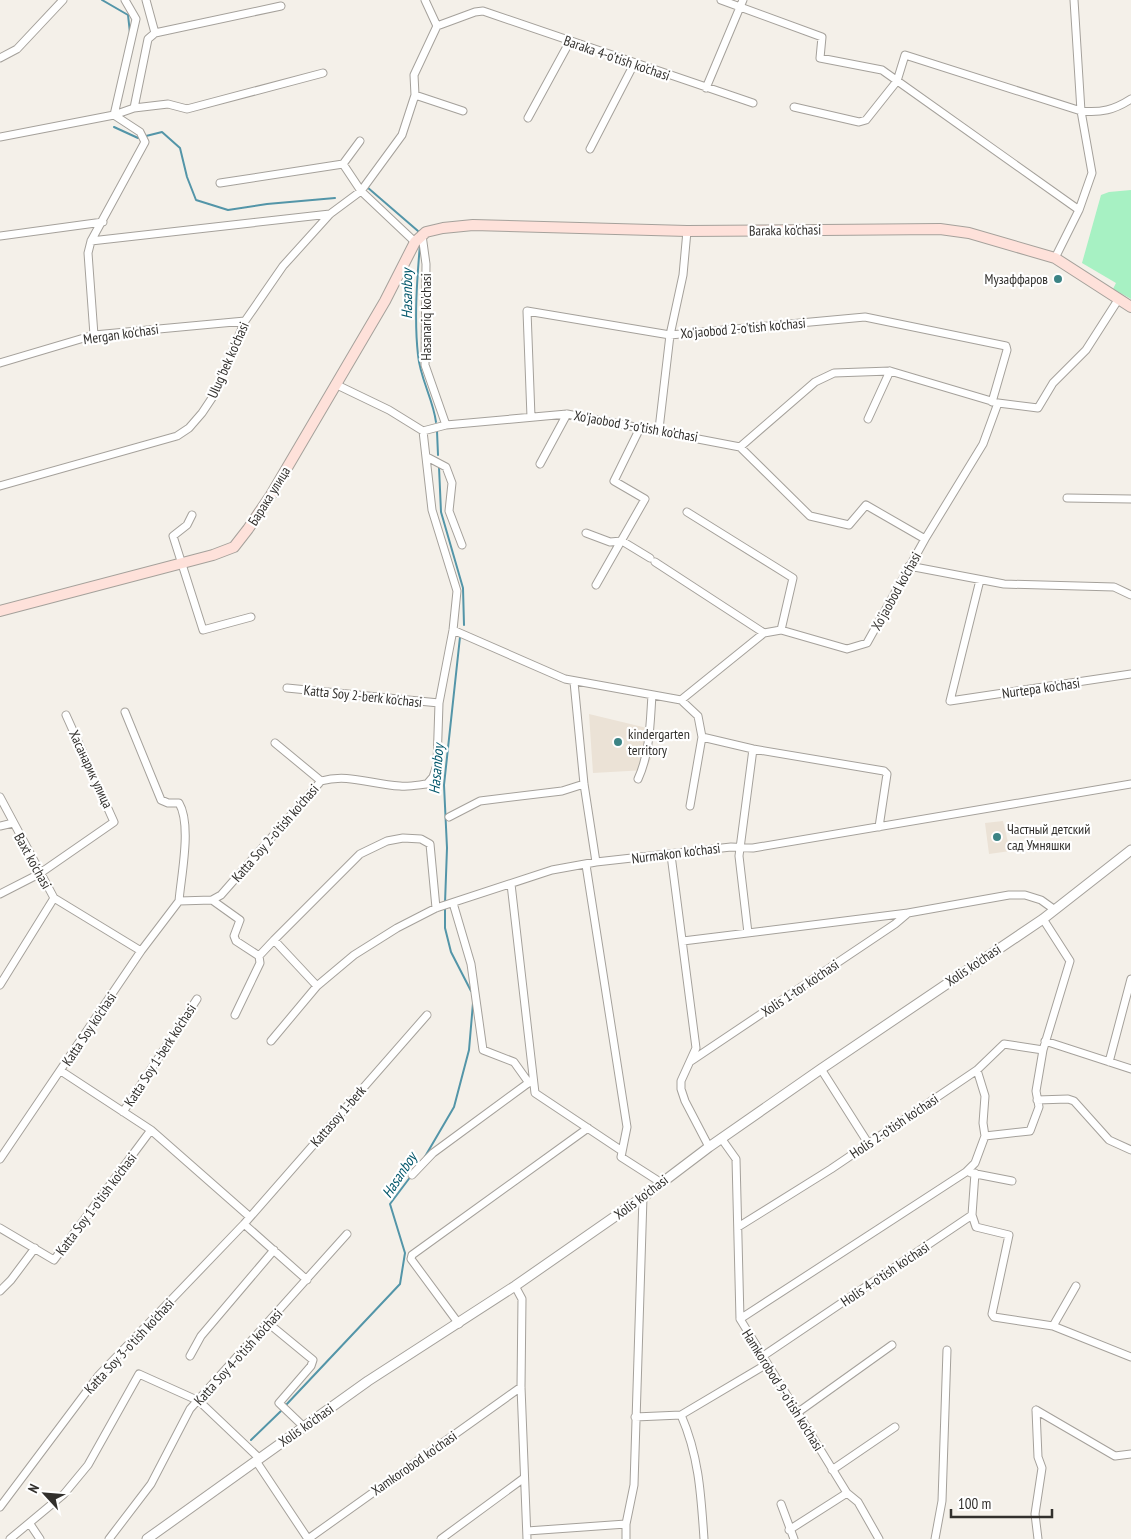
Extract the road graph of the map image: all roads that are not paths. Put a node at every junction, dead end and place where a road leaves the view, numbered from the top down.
1 (63, 0) edge
2 (126, 0) edge
3 (146, 0) edge
4 (425, 0) edge
5 (721, 0) edge
6 (1074, 0) edge
7 (741, 3) edge
8 (281, 6) dead end
9 (437, 26) junction
10 (155, 33) junction
11 (570, 41) junction
12 (0, 58) edge
13 (634, 64) junction
14 (323, 73) dead end
15 (897, 81) junction
16 (706, 88) junction
17 (415, 95) junction
18 (1131, 99) edge
19 (753, 103) dead end
20 (794, 107) dead end
21 (134, 108) junction
22 (462, 111) dead end
23 (1081, 111) junction
24 (114, 115) junction
25 (528, 118) dead end
26 (0, 136) edge
27 (360, 142) dead end
28 (590, 149) dead end
29 (343, 164) junction
30 (220, 183) dead end
31 (361, 191) junction
32 (1078, 210) junction
33 (330, 214) junction
34 (102, 222) junction
35 (686, 231) junction
36 (0, 236) edge
37 (418, 239) junction
38 (91, 241) junction
39 (1055, 258) junction
40 (1118, 300) junction
41 (1131, 307) edge
42 (244, 321) junction
43 (94, 335) junction
44 (670, 335) junction
45 (0, 363) edge
46 (890, 371) junction
47 (335, 384) junction
48 (995, 402) junction
49 (567, 414) junction
50 (531, 417) junction
51 (868, 419) dead end
52 (446, 425) junction
53 (641, 426) junction
54 (659, 430) junction
55 (423, 431) junction
56 (740, 447) junction
57 (428, 457) junction
58 (540, 464) dead end
59 (0, 486) edge
60 (1067, 498) dead end
61 (1131, 499) edge
62 (687, 512) dead end
63 (192, 515) dead end
64 (586, 533) dead end
65 (925, 539) junction
66 (622, 541) junction
67 (462, 544) dead end
68 (183, 562) junction
69 (910, 566) junction
70 (980, 580) junction
71 (596, 585) dead end
72 (1131, 595) edge
73 (0, 610) edge
74 (251, 617) dead end
75 (453, 630) junction
76 (781, 630) junction
77 (764, 633) junction
78 (1131, 674) edge
79 (574, 682) junction
80 (287, 688) dead end
81 (652, 695) junction
82 (681, 700) junction
83 (439, 703) junction
84 (125, 712) dead end
85 (66, 715) dead end
86 (702, 737) junction
87 (275, 743) dead end
88 (753, 749) junction
89 (638, 780) dead end
90 (321, 781) junction
91 (584, 784) junction
92 (1131, 784) edge
93 (0, 797) edge
94 (690, 806) dead end
95 (449, 817) dead end
96 (13, 823) junction
97 (0, 826) edge
98 (879, 827) junction
99 (740, 849) junction
100 (1131, 850) edge
101 (671, 855) junction
102 (596, 862) junction
103 (586, 865) junction
104 (39, 874) junction
105 (511, 884) junction
106 (0, 894) edge
107 (54, 898) junction
108 (212, 900) junction
109 (179, 901) junction
110 (453, 903) junction
111 (436, 908) junction
112 (1055, 910) junction
113 (908, 913) junction
114 (1043, 918) junction
115 (748, 933) junction
116 (274, 940) junction
117 (682, 941) junction
118 (141, 951) junction
119 (259, 956) junction
120 (1131, 979) edge
121 (0, 985) edge
122 (317, 986) junction
123 (197, 999) dead end
124 (235, 1015) dead end
125 (427, 1015) dead end
126 (271, 1040) dead end
127 (1045, 1041) junction
128 (1043, 1050) junction
129 (691, 1061) junction
130 (1108, 1062) junction
131 (820, 1069) junction
132 (1131, 1069) edge
133 (977, 1070) junction
134 (61, 1071) junction
135 (532, 1081) junction
136 (1037, 1100) junction
137 (123, 1112) junction
138 (588, 1128) junction
139 (151, 1130) junction
140 (985, 1136) junction
141 (721, 1138) junction
142 (868, 1142) junction
143 (710, 1147) junction
144 (1131, 1150) edge
145 (622, 1151) junction
146 (0, 1159) edge
147 (966, 1172) junction
148 (975, 1173) junction
149 (412, 1175) dead end
150 (1012, 1181) dead end
151 (660, 1182) junction
152 (643, 1197) junction
153 (972, 1215) junction
154 (250, 1217) junction
155 (244, 1224) junction
156 (738, 1227) junction
157 (0, 1228) edge
158 (347, 1234) dead end
159 (35, 1248) junction
160 (274, 1250) junction
161 (307, 1280) junction
162 (515, 1286) junction
163 (1076, 1286) dead end
164 (0, 1291) edge
165 (740, 1319) junction
166 (268, 1323) junction
167 (459, 1324) junction
168 (1053, 1326) junction
169 (892, 1345) dead end
170 (947, 1350) dead end
171 (190, 1356) dead end
172 (762, 1356) junction
173 (1131, 1357) edge
174 (767, 1364) junction
175 (521, 1387) junction
176 (198, 1401) junction
177 (798, 1413) junction
178 (681, 1415) junction
179 (634, 1417) junction
180 (304, 1427) junction
181 (896, 1427) dead end
182 (1131, 1454) edge
183 (258, 1459) junction
184 (832, 1470) junction
185 (524, 1478) junction
186 (847, 1493) junction
187 (781, 1504) dead end
188 (0, 1507) edge
189 (30, 1524) junction
190 (626, 1524) junction
191 (789, 1530) junction
192 (527, 1535) edge
193 (10, 1539) edge
194 (40, 1539) edge
195 (109, 1539) edge
196 (147, 1539) edge
197 (308, 1539) edge
198 (441, 1539) edge
199 (626, 1539) edge
200 (704, 1539) edge
201 (794, 1539) edge
202 (879, 1539) edge
203 (935, 1539) edge
204 (1038, 1539) edge

1 - 12 street
2 - 24 street
3 - 10 street
4 - 9 street
5 - 7 street
6 - 23 street
7 - 15 street
7 - 16 street
8 - 10 street
9 - 11 street, Baraka 4-o'tish ko'chasi
9 - 17 street
10 - 21 street
11 - 13 street, Baraka 4-o'tish ko'chasi
11 - 25 street
13 - 16 street, Baraka 4-o'tish ko'chasi
13 - 28 street
14 - 21 street
15 - 20 street
15 - 23 street
15 - 32 street
16 - 19 street, Baraka 4-o'tish ko'chasi
17 - 22 street
17 - 31 street
18 - 23 street
21 - 24 street
23 - 32 street
24 - 26 street
24 - 34 street
27 - 29 street
29 - 30 street
29 - 31 street
31 - 33 street, Ulug'bek ko'chasi
31 - 37 street
32 - 39 street
33 - 38 street
33 - 42 street, Ulug'bek ko'chasi
34 - 36 street
34 - 38 street
35 - 37 main road, Baraka ko'chasi
35 - 39 main road, Baraka ko'chasi
35 - 44 street
37 - 47 main road, Барака улица
37 - 52 street, Hasanariq ko'chasi
38 - 43 street
39 - 40 main road, Baraka ko'chasi
40 - 41 main road, Baraka ko'chasi
40 - 48 street
42 - 43 street, Mergan ko'chasi
42 - 59 street, Ulug'bek ko'chasi
43 - 45 street, Mergan ko'chasi
44 - 48 street, Xo'jaobod 2-o'tish ko'chasi
44 - 50 street, Xo'jaobod 2-o'tish ko'chasi
44 - 54 street
46 - 48 street
46 - 51 street
46 - 56 street
47 - 55 street
47 - 68 main road, Барака улица
48 - 65 street, Xo'jaobod ko'chasi
49 - 50 street, Xo'jaobod 3-o'tish ko'chasi
49 - 53 street, Xo'jaobod 3-o'tish ko'chasi
49 - 58 street
50 - 52 street
52 - 55 street
53 - 54 street, Xo'jaobod 3-o'tish ko'chasi
53 - 66 street
54 - 56 street, Xo'jaobod 3-o'tish ko'chasi
55 - 57 street
56 - 65 street
57 - 67 street
57 - 75 street
60 - 61 street
62 - 76 street
63 - 68 street
64 - 66 street
65 - 69 street, Xo'jaobod ko'chasi
66 - 71 street
66 - 77 street
68 - 73 main road, Барака улица
68 - 74 street
69 - 70 street
69 - 76 street, Xo'jaobod ko'chasi
70 - 72 street
70 - 78 street, Nurtepa ko'chasi
75 - 79 street
75 - 83 street, Katta Soy 2-o'tish ko'chasi
76 - 77 street, Xo'jaobod ko'chasi
77 - 82 street, Xo'jaobod ko'chasi
79 - 81 street
79 - 91 street
80 - 83 street, Katta Soy 2-berk ko'chasi
81 - 82 street
81 - 89 street
82 - 86 street
83 - 90 street, Katta Soy 2-o'tish ko'chasi
84 - 109 street
85 - 104 street, Хасанарик улица
86 - 88 street
86 - 94 street
87 - 90 street
88 - 98 street
88 - 99 street
90 - 108 street, Katta Soy 2-o'tish ko'chasi
91 - 95 street
91 - 102 street
92 - 98 street, Nurmakon ko'chasi
93 - 96 street, Baxt ko'chasi
96 - 97 street
96 - 104 street, Baxt ko'chasi
98 - 99 street, Nurmakon ko'chasi
99 - 101 street, Nurmakon ko'chasi
99 - 115 street
100 - 112 street, Xolis ko'chasi
101 - 102 street, Nurmakon ko'chasi
101 - 117 street
102 - 103 street, Nurmakon ko'chasi
103 - 105 street, Nurmakon ko'chasi
103 - 145 street
104 - 106 street
104 - 107 street, Baxt ko'chasi
105 - 110 street, Nurmakon ko'chasi
105 - 135 street
107 - 118 street, Baxt ko'chasi
107 - 121 street, Baxt ko'chasi
108 - 109 street
108 - 119 street
109 - 118 street, Katta Soy ko'chasi
110 - 111 street, Nurmakon ko'chasi
110 - 135 street
111 - 116 street
111 - 122 street, Nurmakon ko'chasi
112 - 113 street, Xolis 1-tor ko'chasi
112 - 114 street, Xolis ko'chasi
113 - 115 street, Xolis 1-tor ko'chasi
113 - 129 street, Xolis 1-tor ko'chasi
114 - 127 street
114 - 131 street, Xolis ko'chasi
115 - 117 street, Xolis 1-tor ko'chasi
116 - 119 street
116 - 122 street
117 - 129 street
118 - 134 street, Katta Soy ko'chasi
119 - 124 street
120 - 130 street
122 - 126 street, Nurmakon ko'chasi
123 - 137 street, Katta Soy 1-berk ko'chasi
125 - 154 street, Kattasoy 1-berk
127 - 128 street
127 - 130 street
128 - 133 street, Holis 2-o'tish ko'chasi
128 - 136 street
129 - 143 street
130 - 132 street
131 - 141 street, Xolis ko'chasi
131 - 142 street
133 - 140 street
133 - 142 street, Holis 2-o'tish ko'chasi
134 - 137 street
134 - 146 street, Katta Soy ko'chasi
135 - 138 street
135 - 149 street
136 - 140 street
136 - 144 street
137 - 139 street
138 - 145 street
138 - 167 street
139 - 154 street
139 - 159 street, Katta Soy 1-o'tish ko'chasi
140 - 147 street
141 - 143 street, Xolis ko'chasi
141 - 156 street, Hamkorobod 9-o'tish ko'chasi
142 - 156 street, Holis 2-o'tish ko'chasi
143 - 151 street, Xolis ko'chasi
145 - 151 street
147 - 148 street
147 - 165 street
148 - 150 street
148 - 153 street
151 - 152 street, Xolis ko'chasi
152 - 162 street, Xolis ko'chasi
152 - 179 street
153 - 168 street
153 - 172 street, Holis 4-o'tish ko'chasi
154 - 155 street, Katta Soy 3-o'tish ko'chasi
155 - 160 street
155 - 188 street, Katta Soy 3-o'tish ko'chasi
156 - 165 street, Hamkorobod 9-o'tish ko'chasi
157 - 159 street, Katta Soy 1-o'tish ko'chasi
158 - 161 street, Katta Soy 4-o'tish ko'chasi
159 - 164 street, Katta Soy 1-o'tish ko'chasi
160 - 161 street
160 - 171 street
161 - 166 street, Katta Soy 4-o'tish ko'chasi
162 - 167 street, Xolis ko'chasi
162 - 175 street
163 - 168 street
165 - 172 street, Hamkorobod 9-o'tish ko'chasi
166 - 176 street, Katta Soy 4-o'tish ko'chasi
166 - 180 street
167 - 180 street, Xolis ko'chasi
168 - 173 street
169 - 177 street
170 - 203 street
172 - 174 street, Hamkorobod 9-o'tish ko'chasi
174 - 177 street, Hamkorobod 9-o'tish ko'chasi
174 - 178 street
175 - 185 street
175 - 197 street, Xamkorobod ko'chasi
176 - 183 street
176 - 189 street
176 - 195 street, Katta Soy 4-o'tish ko'chasi
177 - 184 street, Hamkorobod 9-o'tish ko'chasi
178 - 179 street
178 - 200 street
179 - 190 street
180 - 183 street, Xolis ko'chasi
181 - 184 street
182 - 204 street
183 - 196 street, Xolis ko'chasi
183 - 197 street
184 - 186 street, Hamkorobod 9-o'tish ko'chasi
185 - 192 street
185 - 198 street
186 - 191 street
186 - 202 street, Hamkorobod 9-o'tish ko'chasi
187 - 191 street
189 - 193 street
189 - 194 street
190 - 192 street
190 - 199 street
191 - 201 street

